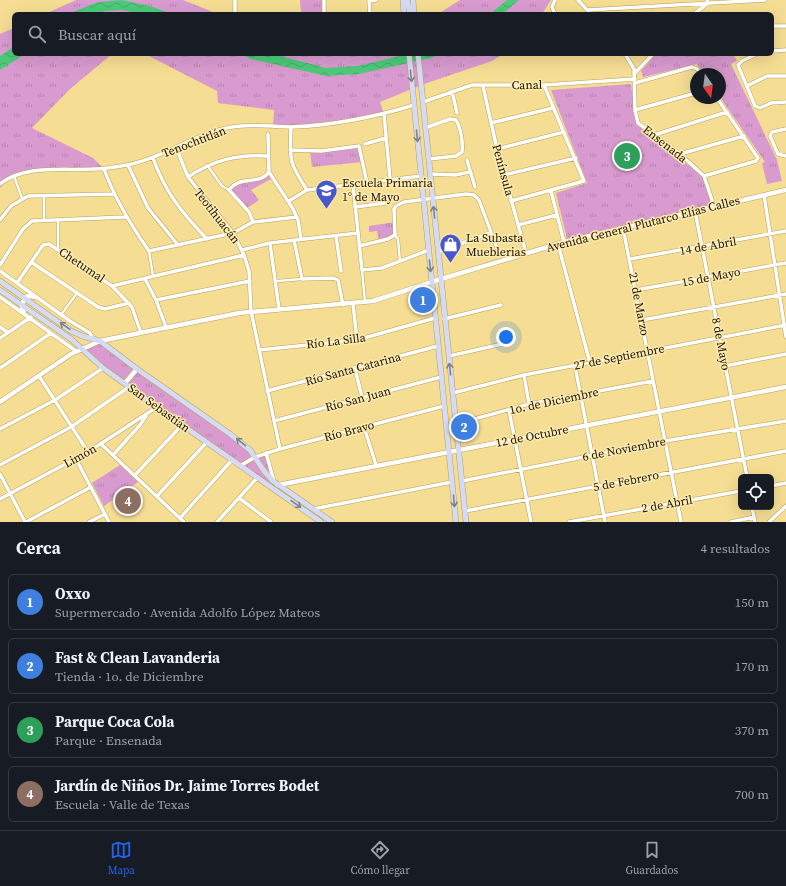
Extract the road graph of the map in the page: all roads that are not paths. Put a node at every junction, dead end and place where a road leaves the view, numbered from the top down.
1 (233, 0) edge
2 (324, 0) edge
3 (369, 0) edge
4 (376, 0) edge
5 (403, 0) edge
6 (407, 0) edge
7 (412, 0) edge
8 (555, 0) edge
9 (578, 0) edge
10 (765, 0) edge
11 (708, 1) edge
12 (587, 10) joint
13 (236, 12) edge
14 (324, 12) edge
15 (370, 12) edge
16 (404, 12) edge
17 (410, 12) edge
18 (414, 12) edge
19 (554, 12) edge
20 (696, 12) edge
21 (774, 26) edge
22 (786, 26) edge
23 (786, 50) edge
24 (774, 51) edge
25 (409, 56) edge
26 (418, 56) edge
27 (626, 56) edge
28 (651, 56) edge
29 (753, 56) edge
30 (695, 68) edge
31 (786, 76) edge
32 (634, 79) junction
33 (544, 85) junction
34 (483, 86) junction
35 (747, 86) junction
36 (452, 91) junction
37 (690, 95) edge
38 (422, 99) junction
39 (786, 102) edge
40 (721, 104) edge
41 (414, 105) junction
42 (553, 108) junction
43 (635, 110) junction
44 (727, 112) junction
45 (457, 113) dead end
46 (384, 114) junction
47 (491, 123) junction
48 (291, 127) junction
49 (425, 128) junction
50 (786, 129) edge
51 (564, 132) junction
52 (268, 134) dead end
53 (654, 136) junction
54 (744, 136) junction
55 (386, 138) junction
56 (365, 144) dead end
57 (176, 147) junction
58 (497, 149) junction
59 (290, 150) junction
60 (680, 154) junction
61 (268, 156) junction
62 (784, 157) edge
63 (153, 158) junction
64 (576, 158) junction
65 (429, 159) junction
66 (467, 160) dead end
67 (128, 165) junction
68 (207, 165) junction
69 (104, 169) junction
70 (270, 172) junction
71 (470, 172) junction
72 (430, 174) junction
73 (14, 175) junction
74 (504, 175) junction
75 (421, 176) junction
76 (704, 176) junction
77 (188, 177) junction
78 (390, 179) junction
79 (367, 183) junction
80 (0, 184) edge
81 (353, 185) junction
82 (475, 187) dead end
83 (229, 190) junction
84 (307, 190) junction
85 (786, 190) edge
86 (551, 191) junction
87 (113, 194) junction
88 (44, 195) junction
89 (764, 195) junction
90 (22, 198) junction
91 (432, 198) junction
92 (423, 200) junction
93 (289, 201) junction
94 (512, 201) junction
95 (386, 203) dead end
96 (714, 206) junction
97 (355, 207) junction
98 (695, 211) junction
99 (557, 215) junction
100 (125, 217) junction
101 (297, 217) junction
102 (0, 220) edge
103 (44, 220) junction
104 (58, 220) junction
105 (254, 222) junction
106 (518, 225) junction
107 (623, 228) junction
108 (786, 232) edge
109 (233, 233) junction
110 (358, 233) junction
111 (490, 233) junction
112 (770, 234) junction
113 (394, 235) junction
114 (336, 236) junction
115 (300, 239) junction
116 (207, 240) junction
117 (294, 240) junction
118 (564, 242) junction
119 (270, 243) junction
120 (558, 244) junction
121 (178, 245) junction
122 (359, 246) junction
123 (704, 247) junction
124 (497, 248) dead end
125 (58, 249) junction
126 (242, 250) junction
127 (429, 250) junction
128 (149, 251) junction
129 (438, 252) junction
130 (526, 253) junction
131 (244, 255) junction
132 (630, 260) junction
133 (400, 261) junction
134 (31, 262) junction
135 (786, 262) edge
136 (775, 264) junction
137 (0, 266) edge
138 (362, 270) junction
139 (0, 271) edge
140 (341, 271) dead end
141 (153, 276) junction
142 (708, 277) junction
143 (145, 278) junction
144 (441, 278) junction
145 (302, 279) junction
146 (0, 281) edge
147 (250, 281) junction
148 (276, 281) junction
149 (432, 281) junction
150 (17, 283) junction
151 (112, 286) junction
152 (0, 290) edge
153 (636, 290) junction
154 (77, 292) junction
155 (786, 294) edge
156 (780, 295) junction
157 (0, 297) edge
158 (36, 297) junction
159 (25, 298) junction
160 (156, 300) junction
161 (129, 303) junction
162 (365, 303) junction
163 (21, 304) junction
164 (354, 304) junction
165 (343, 305) junction
166 (501, 305) dead end
167 (714, 307) junction
168 (279, 309) junction
169 (251, 311) junction
170 (24, 313) junction
171 (61, 315) junction
172 (31, 317) junction
173 (435, 318) junction
174 (444, 319) junction
175 (642, 320) junction
176 (785, 325) edge
177 (0, 327) edge
178 (166, 328) junction
179 (8, 332) junction
180 (52, 333) junction
181 (141, 333) junction
182 (720, 337) junction
183 (786, 337) edge
184 (0, 338) edge
185 (93, 339) junction
186 (357, 340) junction
187 (100, 341) junction
188 (507, 343) dead end
189 (438, 346) junction
190 (79, 350) junction
191 (259, 350) junction
192 (648, 351) junction
193 (786, 354) edge
194 (449, 356) junction
195 (590, 363) junction
196 (575, 366) junction
197 (725, 366) junction
198 (0, 368) edge
199 (104, 368) junction
200 (137, 368) junction
201 (354, 369) junction
202 (524, 375) junction
203 (39, 376) junction
204 (441, 377) junction
205 (654, 381) junction
206 (127, 385) junction
207 (786, 387) edge
208 (267, 391) junction
209 (453, 393) junction
210 (581, 395) junction
211 (362, 397) junction
212 (731, 397) junction
213 (55, 400) junction
214 (0, 402) edge
215 (529, 404) junction
216 (444, 406) junction
217 (157, 407) junction
218 (509, 410) junction
219 (659, 411) junction
220 (146, 415) junction
221 (786, 420) edge
222 (274, 421) junction
223 (456, 424) junction
224 (182, 425) junction
225 (587, 425) junction
226 (72, 427) junction
227 (364, 427) junction
228 (0, 429) edge
229 (737, 430) junction
230 (515, 439) junction
231 (665, 441) junction
232 (207, 442) junction
233 (102, 444) junction
234 (280, 449) junction
235 (458, 450) junction
236 (450, 451) junction
237 (786, 451) edge
238 (88, 452) junction
239 (266, 453) junction
240 (113, 455) junction
241 (593, 455) junction
242 (255, 457) junction
243 (76, 459) junction
244 (743, 459) junction
245 (232, 460) junction
246 (0, 464) edge
247 (376, 465) junction
248 (240, 466) junction
249 (520, 469) junction
250 (671, 472) junction
251 (0, 474) edge
252 (746, 474) edge
253 (135, 476) junction
254 (258, 477) junction
255 (462, 481) junction
256 (452, 482) junction
257 (276, 483) junction
258 (786, 483) edge
259 (774, 485) edge
260 (91, 486) junction
261 (599, 486) junction
262 (738, 492) edge
263 (10, 494) junction
264 (157, 496) junction
265 (239, 498) junction
266 (0, 499) edge
267 (527, 500) junction
268 (677, 503) junction
269 (786, 506) edge
270 (313, 509) junction
271 (752, 510) edge
272 (465, 511) junction
273 (105, 514) junction
274 (604, 515) junction
275 (180, 518) junction
276 (220, 518) junction
277 (754, 520) edge
278 (26, 522) edge
279 (89, 522) edge
280 (109, 522) edge
281 (184, 522) edge
282 (217, 522) edge
283 (224, 522) edge
284 (271, 522) edge
285 (321, 522) edge
286 (332, 522) edge
287 (456, 522) edge
288 (466, 522) edge
289 (531, 522) edge
290 (569, 522) edge
291 (605, 522) edge
292 (681, 522) edge
293 (731, 522) edge
294 (769, 522) edge

1 - 13 street
2 - 14 street
3 - 4 street
3 - 15 street
5 - 16 main road
6 - 17 main road
7 - 18 main road
8 - 19 street
9 - 12 street
10 - 11 street
11 - 12 street
11 - 20 street
21 - 22 street
23 - 24 street
25 -> 41 main road
26 - 38 main road
27 - 32 street, Ensenada
28 - 32 street
29 - 35 street
30 - 32 street, Canal
31 - 35 street
32 - 33 street, Canal
32 - 43 street, Ensenada
33 - 34 street, Canal
33 - 42 street
34 - 36 street, Canal
34 - 47 street, Península
35 - 39 street
36 - 38 street, Canal
36 - 45 street
37 - 43 street
38 - 49 main road
40 - 44 street
41 - 46 street, Tenochtitlán
41 -> 75 main road
42 - 47 street
42 - 51 street
43 - 53 street, Ensenada
44 - 53 street
44 - 54 street
46 - 48 street, Tenochtitlán
46 - 55 street
47 - 58 street, Península
48 - 57 street, Tenochtitlán
48 - 59 street
49 - 65 main road
49 - 65 street
50 - 62 street
51 - 58 street
51 - 64 street
52 - 61 street
53 - 60 street, Ensenada
54 - 60 street
54 - 76 street
55 - 56 street
55 - 78 street
57 - 63 street, Tenochtitlán
57 - 77 street, Teotihuacán
58 - 74 street, Península
59 - 79 street
59 - 84 street
60 - 76 street, Ensenada
61 - 68 street
61 - 70 street
63 - 67 street, Tenochtitlán
63 - 116 street
64 - 74 street
64 - 86 street
65 - 72 main road
66 - 71 street
67 - 69 street, Tenochtitlán
67 - 121 street
68 - 77 street
68 - 83 street
69 - 73 street, Tenochtitlán
69 - 87 street
70 - 83 street
70 - 93 street
71 - 72 street
71 - 82 street
72 - 91 main road
73 - 80 street, Tenochtitlán
73 - 90 street
74 - 94 street, Península
75 - 78 street
75 - 92 main road
76 - 96 street, Ensenada
77 - 109 street, Teotihuacán
78 - 79 street
79 - 81 street
81 - 84 street
81 - 97 street
83 - 105 street
84 - 93 street
85 - 89 street, Avenida General Plutarco Elías Calles
86 - 94 street
86 - 99 street
87 - 88 street
87 - 100 street
88 - 90 street
88 - 103 street
89 - 96 street, Avenida General Plutarco Elías Calles
89 - 112 street
90 - 102 street
91 - 92 street
91 - 111 street
129 -> 91 main road
92 - 113 street
92 - 127 main road
93 - 101 street
94 - 106 street, Península
95 - 97 street
96 - 98 street, Avenida General Plutarco Elías Calles
97 - 110 street
98 - 107 street, Avenida General Plutarco Elías Calles
98 - 123 street, 8 de Mayo
99 - 106 street
99 - 118 street
100 - 104 street
100 - 128 street
101 - 105 street
101 - 115 street
103 - 104 street
103 - 137 street
104 - 125 street
105 - 109 street
106 - 130 street, Península
107 - 118 street, Avenida General Plutarco Elías Calles
107 - 132 street, 21 de Marzo
108 - 112 street, 14 de Abril
109 - 116 street
109 - 126 street, Teotihuacán
110 - 114 street
110 - 122 street
111 - 124 street
111 - 129 street
112 - 123 street, 14 de Abril
112 - 136 street
113 - 122 street
113 - 133 street
114 - 115 street
114 - 140 street
115 - 117 street
116 - 121 street
117 - 119 street
117 - 145 street
118 - 120 street, Avenida General Plutarco Elías Calles
119 - 126 street
119 - 148 street
120 - 130 street, Avenida General Plutarco Elías Calles
120 - 195 street
121 - 128 street
122 - 138 street
123 - 132 street, 14 de Abril
123 - 142 street, 8 de Mayo
125 - 134 street, Chetumal
125 - 151 street, Chetumal
126 - 131 street, Teotihuacán
127 - 133 street
127 -> 149 main road
128 - 141 street
129 - 144 main road
130 - 144 street, Avenida General Plutarco Elías Calles
131 - 141 street
131 - 147 street, Teotihuacán
132 - 153 street, 21 de Marzo
133 - 138 street
134 - 150 street, Chetumal
134 - 154 street
135 - 136 street, 15 de Mayo
136 - 142 street, 15 de Mayo
136 - 156 street
138 - 162 street
139 - 150 street, San Sebastián
141 - 143 street
142 - 153 street, 15 de Mayo
142 - 167 street, 8 de Mayo
143 - 151 street
143 - 160 street
144 - 149 street, Avenida General Plutarco Elías Calles
144 - 174 main road
145 - 148 street
145 - 165 street
146 - 159 main road, San Sebastián
147 - 160 street
147 - 169 street, Teotihuacán
148 - 168 street
149 - 162 street, Avenida General Plutarco Elías Calles
149 - 173 main road
150 - 158 street, San Sebastián
151 - 161 street, Chetumal
152 - 163 main road, San Sebastián
153 - 175 street, 21 de Marzo
154 - 161 street
154 - 171 street
155 - 156 street
156 - 167 street
156 - 176 street
157 - 170 street, San Sebastián
158 - 159 street
158 - 171 street, San Sebastián
159 - 163 street
185 -> 159 main road, San Sebastián
160 - 178 street
161 - 181 street, Chetumal
162 - 164 street, Avenida General Plutarco Elías Calles
163 - 170 street
163 - 190 main road, San Sebastián
164 - 165 street, Avenida General Plutarco Elías Calles
164 - 186 street
165 - 168 street, Avenida General Plutarco Elías Calles
166 - 174 street
167 - 175 street
167 - 182 street, 8 de Mayo
168 - 169 street, Avenida General Plutarco Elías Calles
169 - 178 street, Avenida General Plutarco Elías Calles
169 - 191 street, Teotihuacán
170 - 172 street, San Sebastián
171 - 185 street, San Sebastián
172 - 179 street
172 - 180 street, San Sebastián
173 - 186 street, Río La Silla
173 - 189 main road
174 - 194 main road
175 - 192 street, 21 de Marzo
176 - 182 street, 27 de Septiembre
176 - 183 street
177 - 179 street
178 - 181 street, Avenida General Plutarco Elías Calles
179 - 184 street
180 - 190 street, San Sebastián
180 - 198 street
181 - 187 street, Avenida General Plutarco Elías Calles
182 - 192 street, 27 de Septiembre
182 - 197 street, 8 de Mayo
185 - 187 main road, San Sebastián
186 - 191 street, Río La Silla
187 - 190 street, Avenida General Plutarco Elías Calles
187 - 200 main road, San Sebastián
188 - 194 street
189 - 201 street, Río Santa Catarina
189 - 204 main road
190 - 199 main road, San Sebastián
190 - 203 street, Avenida General Plutarco Elías Calles
191 - 208 street, Teotihuacán
192 - 195 street, 27 de Septiembre
192 - 205 street, 21 de Marzo
193 - 197 street
209 -> 194 main road
195 - 196 street, 27 de Septiembre
196 - 202 street, 27 de Septiembre
196 - 210 street
197 - 212 street, 8 de Mayo
199 - 206 main road, San Sebastián
199 - 213 street
200 - 206 street
242 -> 200 main road, San Sebastián
201 - 208 street, Río Santa Catarina
201 - 211 street
202 - 209 street, 27 de Septiembre
202 - 215 street
203 - 213 street
203 - 214 street, Avenida General Plutarco Elías Calles
204 - 211 street, Río San Juan
204 - 216 main road
205 - 210 street, 1o. de Diciembre
205 - 219 street, 21 de Marzo
206 - 217 main road, San Sebastián
206 - 226 street
207 - 212 street, 12 de Octubre
208 - 222 street, Teotihuacán
209 - 223 main road
210 - 215 street, 1o. de Diciembre
210 - 225 street
211 - 222 street, Río San Juan
212 - 219 street, 12 de Octubre
212 - 229 street, 8 de Mayo
213 - 226 street
213 - 228 street
215 - 218 street, 1o. de Diciembre
216 - 227 street, Río Bravo
216 - 236 main road
217 - 220 street, Limón
217 - 224 main road, San Sebastián
218 - 223 street, 1o. de Diciembre
218 - 230 street
219 - 225 street, 12 de Octubre
219 - 231 street, 21 de Marzo
220 - 233 street, Limón
220 - 240 street
221 - 229 street, 6 de Noviembre
222 - 234 street, Teotihuacán
223 - 235 main road
224 - 232 main road, San Sebastián
224 - 253 street
225 - 230 street, 12 de Octubre
225 - 241 street
226 - 238 street
226 - 246 street
227 - 234 street, Río Bravo
227 - 247 street
229 - 231 street, 6 de Noviembre
229 - 244 street, 8 de Mayo
230 - 235 street, 12 de Octubre
230 - 249 street
231 - 241 street, 6 de Noviembre
231 - 250 street, 21 de Marzo
232 - 245 main road, San Sebastián
232 - 264 street
233 - 238 street, Limón
233 - 240 street
234 - 239 street, Río Bravo
235 - 236 street, 12 de Octubre
235 - 255 main road
236 - 247 street, 12 de Octubre
236 - 256 main road
237 - 244 street, 5 de Febrero
238 - 243 street, Limón
239 - 242 street, Río Bravo
239 - 257 street
240 - 253 street
241 - 249 street, 6 de Noviembre
241 - 261 street
242 - 248 street, Río Bravo
242 - 257 main road, San Sebastián
243 - 260 street
243 - 263 street, Limón
244 - 250 street, 5 de Febrero
244 - 252 street, 8 de Mayo
245 - 248 main road, San Sebastián
245 - 275 street
247 - 257 street, 12 de Octubre
248 - 254 main road, San Sebastián
249 - 255 street, 6 de Noviembre
249 - 267 street
250 - 261 street, 5 de Febrero
250 - 268 street, 21 de Marzo
251 - 263 street
253 - 264 street
254 - 265 street
254 -> 285 main road, San Sebastián
255 - 272 main road
256 - 270 street
256 -> 287 main road
257 - 270 main road, San Sebastián
258 - 259 street
260 - 273 street
260 - 278 street
261 - 267 street, 5 de Febrero
261 - 274 street
262 - 268 street, 2 de Abril
263 - 266 street, Limón
263 - 278 street
264 - 275 street
265 - 276 street
265 - 284 street
267 - 272 street, 5 de Febrero
267 - 289 street
268 - 274 street, 2 de Abril
268 - 292 street, 21 de Marzo
269 - 294 street
270 - 286 main road, San Sebastián
271 - 277 street
272 - 288 main road
273 - 279 street
273 - 280 street
274 - 290 street, 2 de Abril
274 - 291 street
275 - 281 street
276 - 282 street
276 - 283 street
277 - 293 street

